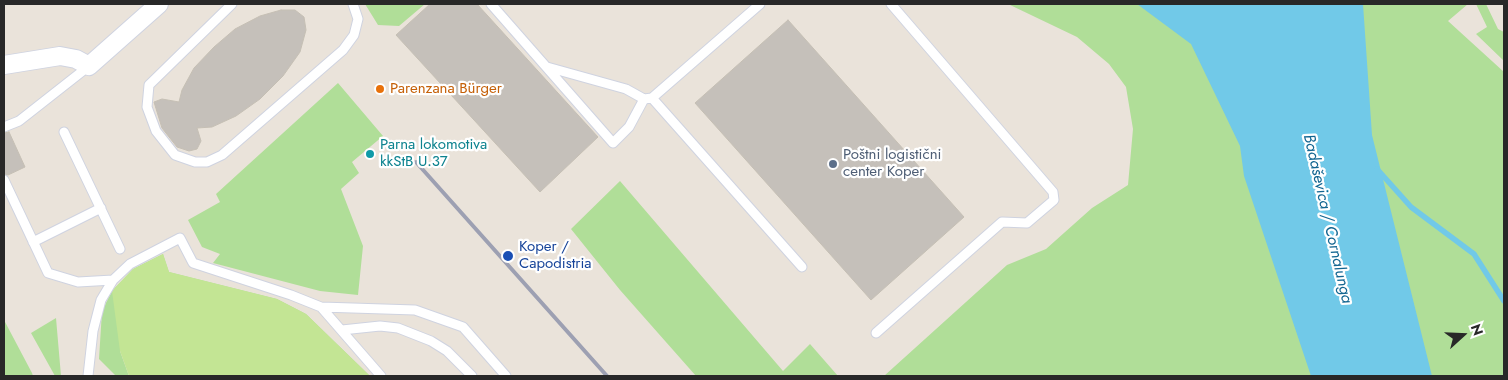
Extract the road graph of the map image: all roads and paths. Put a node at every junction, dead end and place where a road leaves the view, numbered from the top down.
1 (159, 4) edge
2 (232, 4) edge
3 (353, 4) edge
4 (491, 4) edge
5 (760, 4) edge
6 (891, 4) edge
7 (4, 65) edge
8 (89, 66) junction
9 (547, 67) junction
10 (648, 98) junction
11 (4, 127) edge
12 (64, 132) dead end
13 (4, 180) edge
14 (101, 208) junction
15 (33, 242) junction
16 (120, 250) dead end
17 (802, 267) dead end
18 (113, 280) junction
19 (320, 307) junction
20 (342, 330) junction
21 (876, 333) dead end
22 (88, 376) edge
23 (381, 376) edge
24 (472, 376) edge
25 (506, 376) edge

1 - 8 street
2 - 3 lane
4 - 9 lane
5 - 10 lane
6 - 21 lane
7 - 8 street
8 - 11 lane
9 - 10 lane
9 - 10 lane
10 - 17 lane
12 - 14 lane
13 - 15 lane
14 - 15 lane
14 - 16 lane
15 - 18 lane
18 - 19 lane
18 - 22 lane
19 - 20 lane
19 - 25 lane
20 - 23 lane
20 - 24 lane

